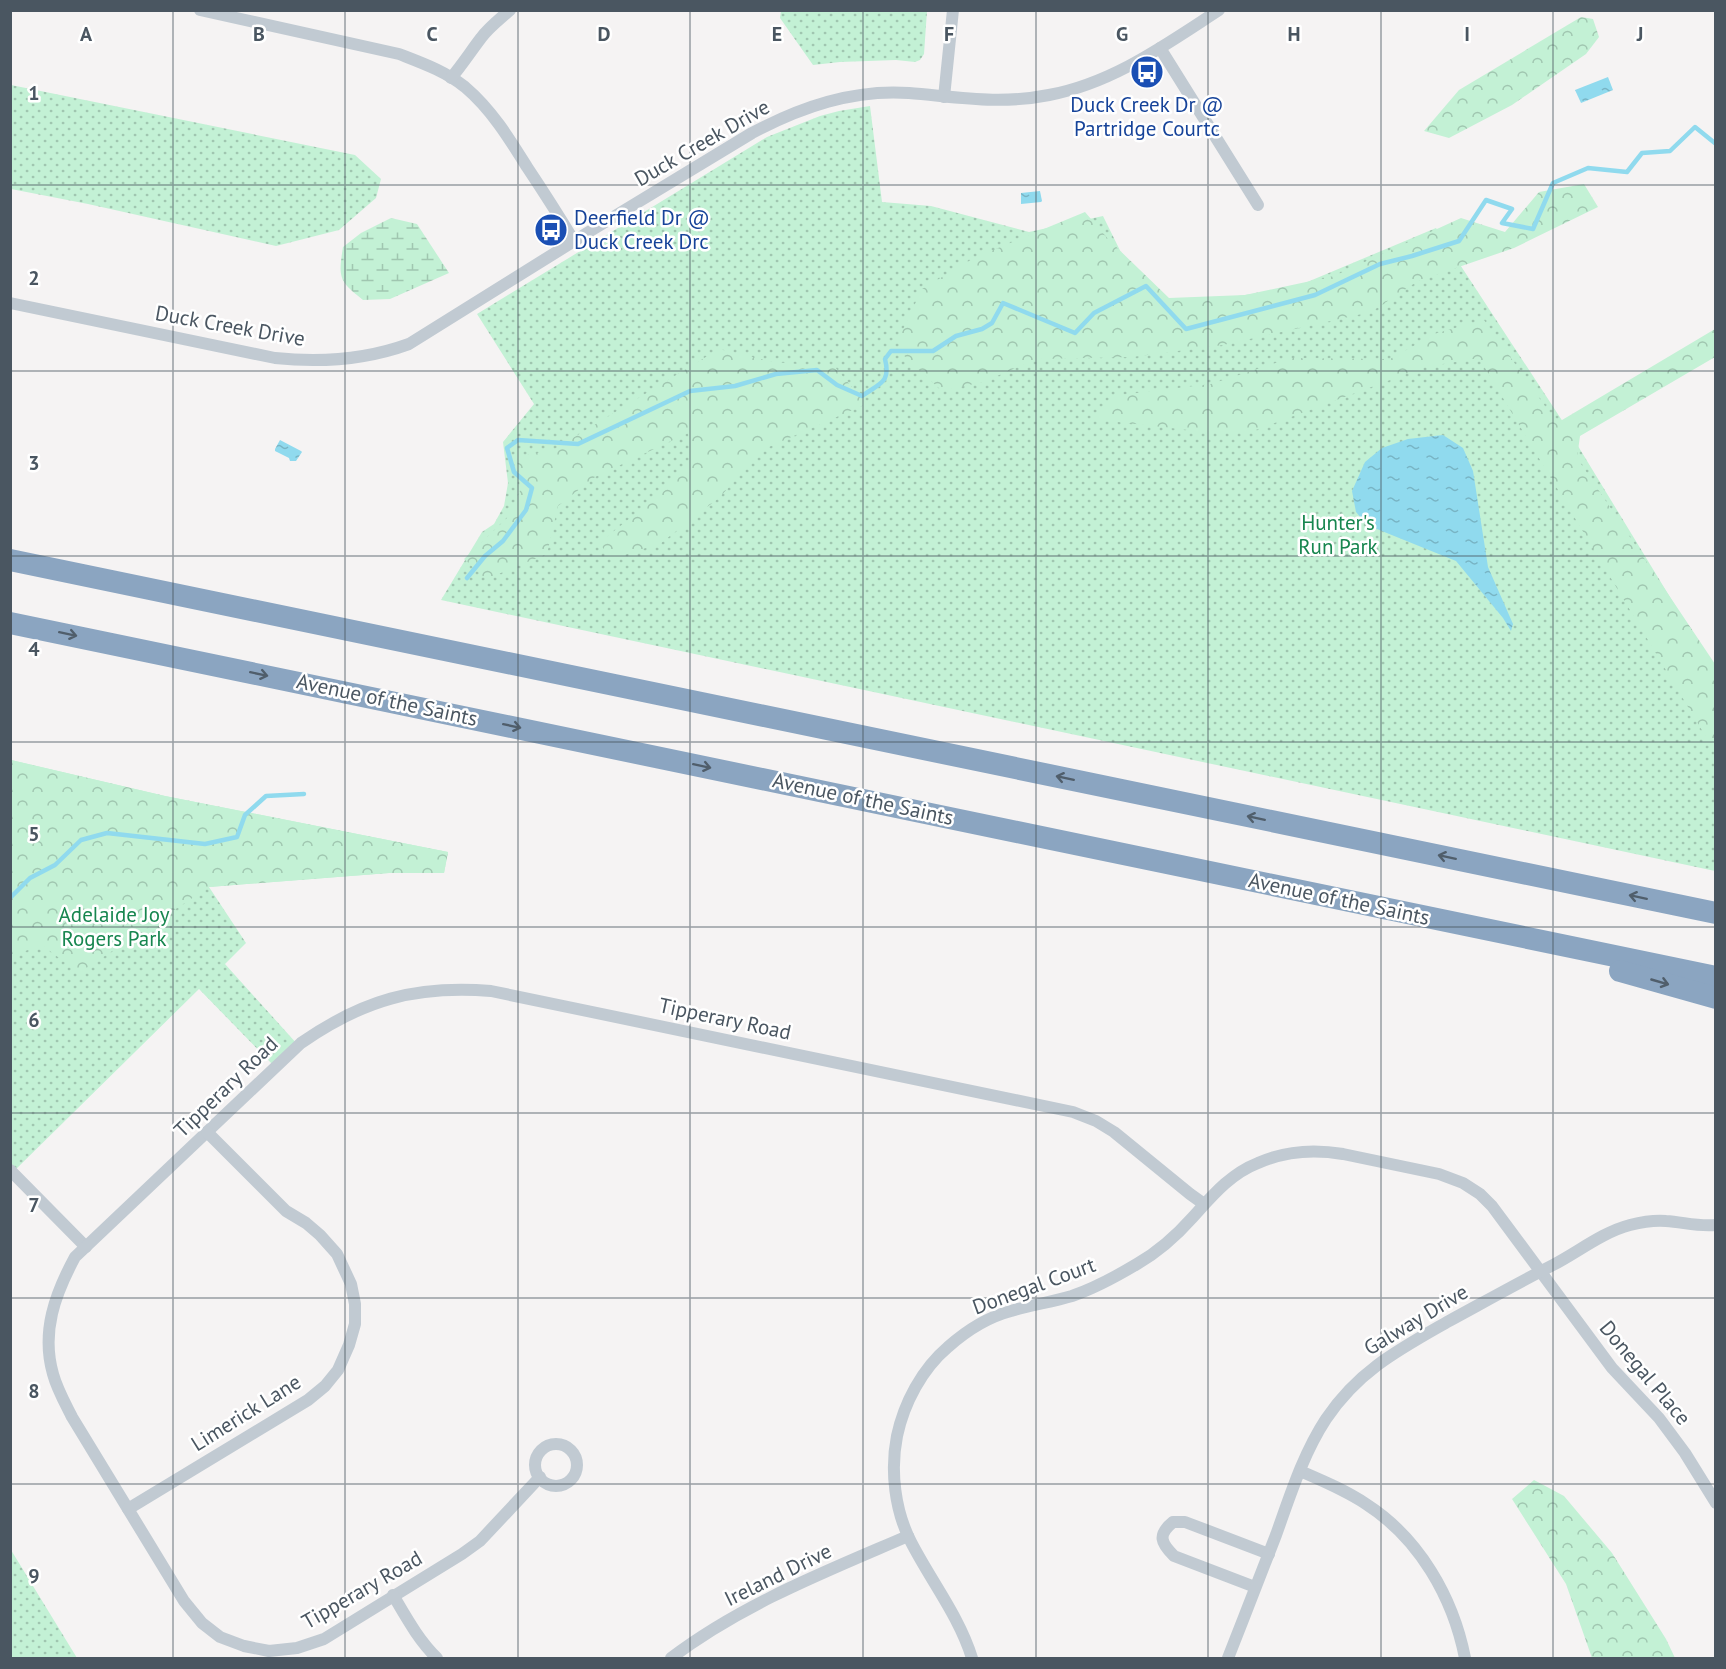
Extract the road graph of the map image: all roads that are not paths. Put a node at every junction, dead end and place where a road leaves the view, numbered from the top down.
1 (200, 10) edge
2 (510, 10) edge
3 (953, 10) edge
4 (1219, 10) edge
5 (1160, 48) junction
6 (451, 78) junction
7 (944, 97) junction
8 (1258, 205) dead end
9 (574, 241) junction
10 (10, 303) edge
11 (10, 560) edge
12 (10, 623) edge
13 (1716, 912) edge
14 (1462, 925) junction
15 (1716, 977) edge
16 (1716, 998) edge
17 (207, 1132) junction
18 (10, 1170) edge
19 (1204, 1204) junction
20 (1716, 1225) edge
21 (86, 1247) junction
22 (1540, 1271) junction
23 (1300, 1471) junction
24 (540, 1477) dead end
25 (1716, 1503) edge
26 (128, 1509) junction
27 (908, 1536) junction
28 (1269, 1554) junction
29 (1254, 1587) junction
30 (393, 1595) junction
31 (437, 1659) edge
32 (671, 1659) edge
33 (972, 1659) edge
34 (1228, 1659) edge
35 (1466, 1659) edge

1 - 6 street
2 - 6 street
3 - 7 street
4 - 5 street, Duck Creek Drive
5 - 7 street, Duck Creek Drive
5 - 8 street
6 - 9 street
7 - 9 street, Duck Creek Drive
9 - 10 street, Duck Creek Drive
13 -> 11 highway
12 -> 14 highway, Avenue of the Saints
14 - 15 highway, Avenue of the Saints
14 -> 16 highway
17 - 19 street, Tipperary Road
17 - 21 street, Tipperary Road
17 - 26 street, Limerick Lane
18 - 21 street
19 - 22 street, Donegal Court
19 - 27 street, Donegal Court
20 - 22 street, Galway Drive
21 - 26 street, Tipperary Road
22 - 23 street, Galway Drive
22 - 25 street, Donegal Place
23 - 28 street, Galway Drive
23 - 35 street
24 - 30 street, Tipperary Road
26 - 30 street, Tipperary Road
27 - 32 street, Ireland Drive
27 - 33 street, Donegal Court
28 - 29 street, Galway Drive
28 - 29 street
29 - 34 street, Galway Drive
30 - 31 street

